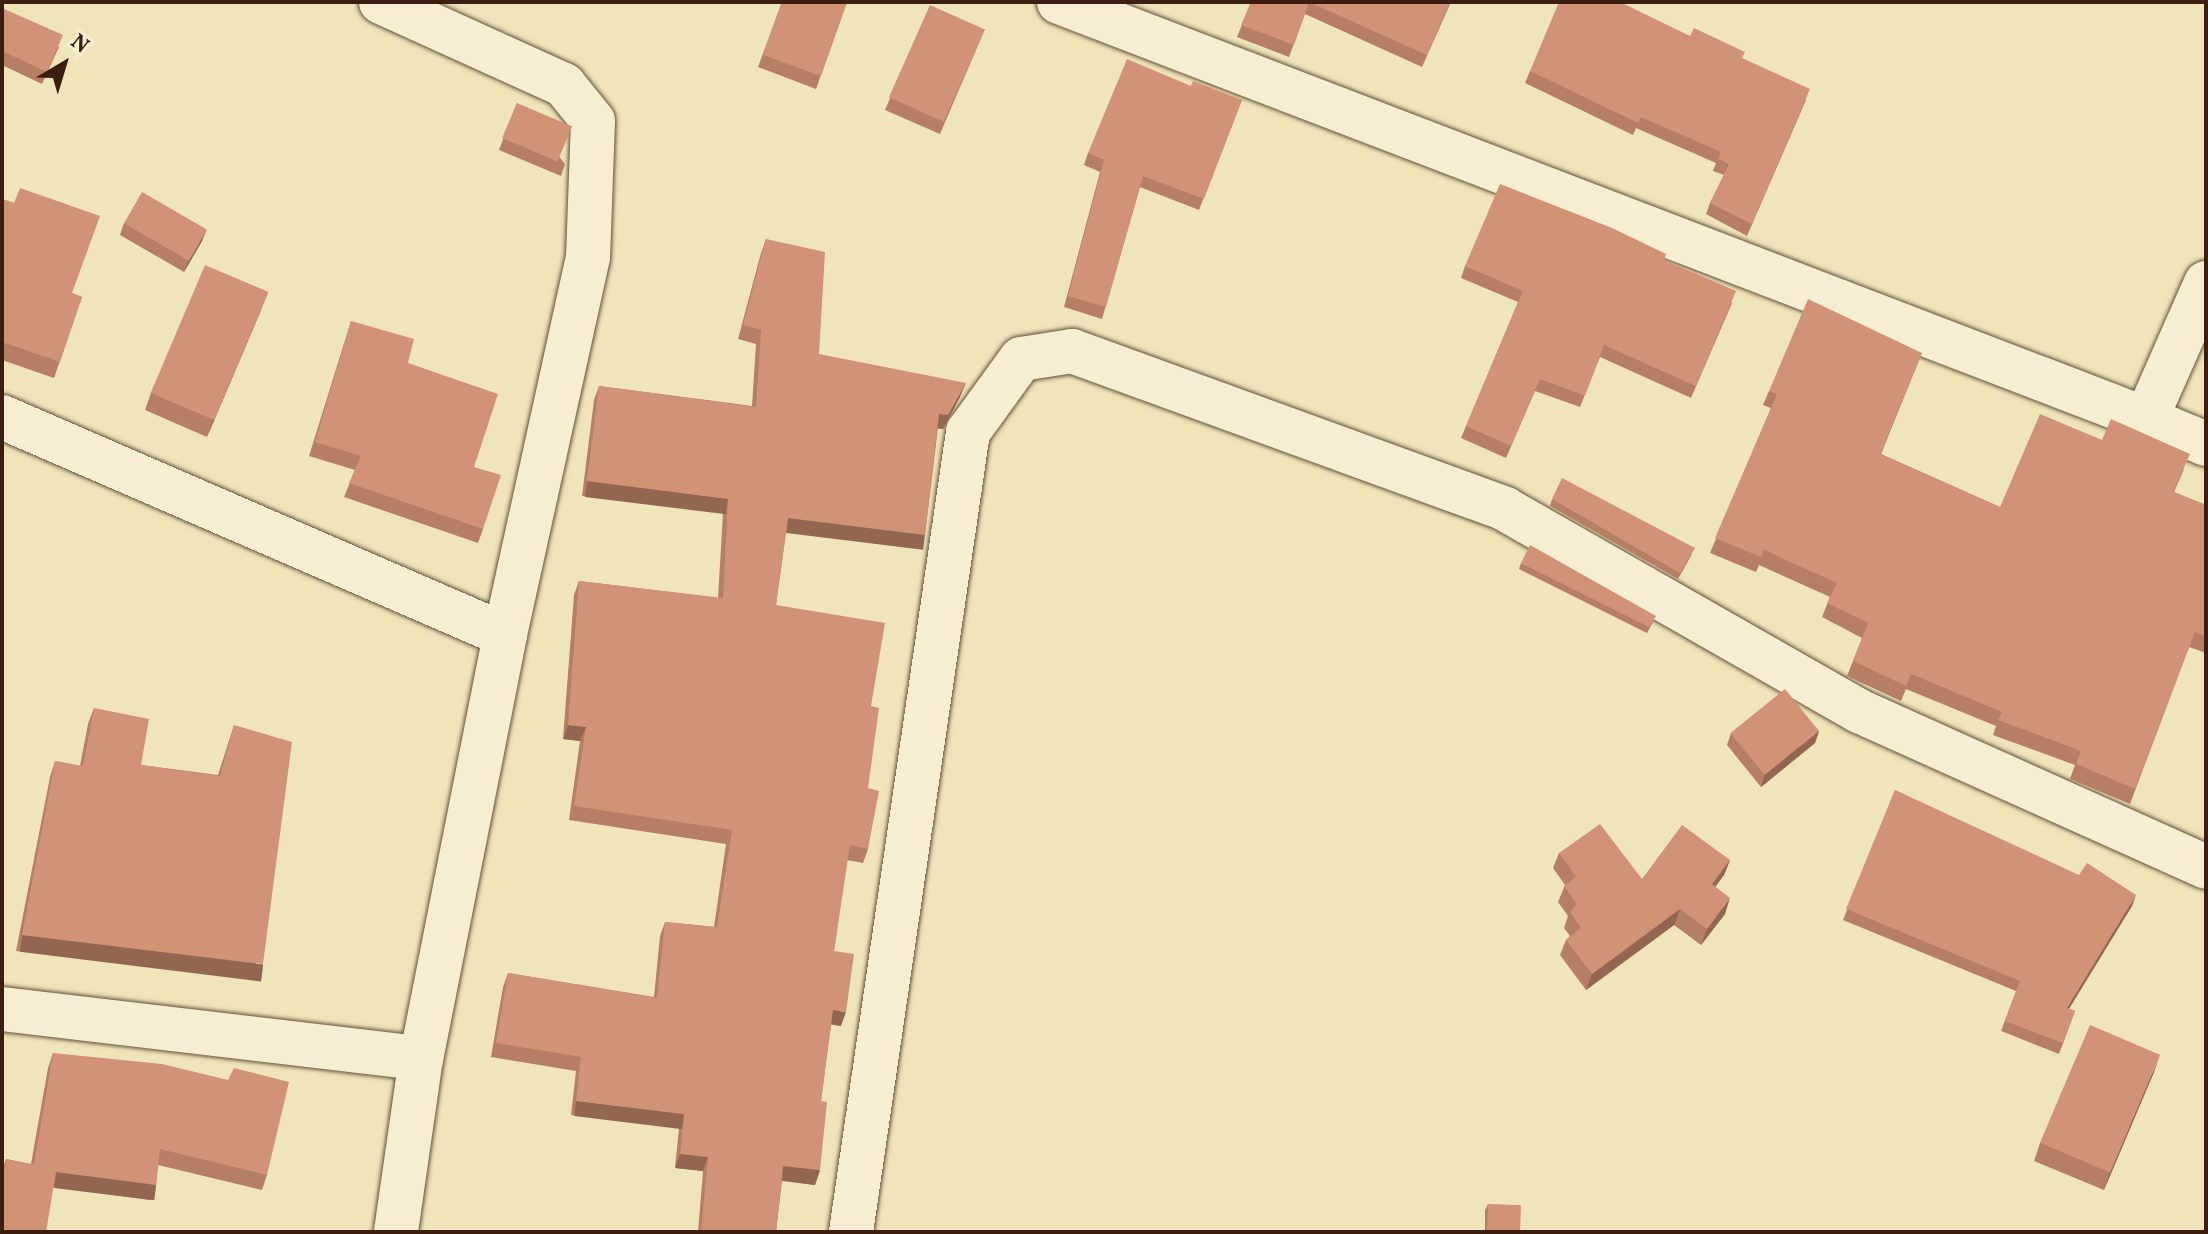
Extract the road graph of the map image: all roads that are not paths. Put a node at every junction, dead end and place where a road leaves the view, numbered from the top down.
1 (381, 2) edge
2 (1059, 2) edge
3 (2206, 283) edge
4 (2, 417) edge
5 (2146, 419) junction
6 (2206, 444) edge
7 (505, 635) junction
8 (2206, 867) edge
9 (2, 1009) edge
10 (421, 1058) junction
11 (396, 1232) edge
12 (851, 1232) edge

1 - 7 street
2 - 5 street
3 - 5 street
4 - 7 street
5 - 6 street
7 - 10 street
8 - 12 street
9 - 10 street
10 - 11 street

